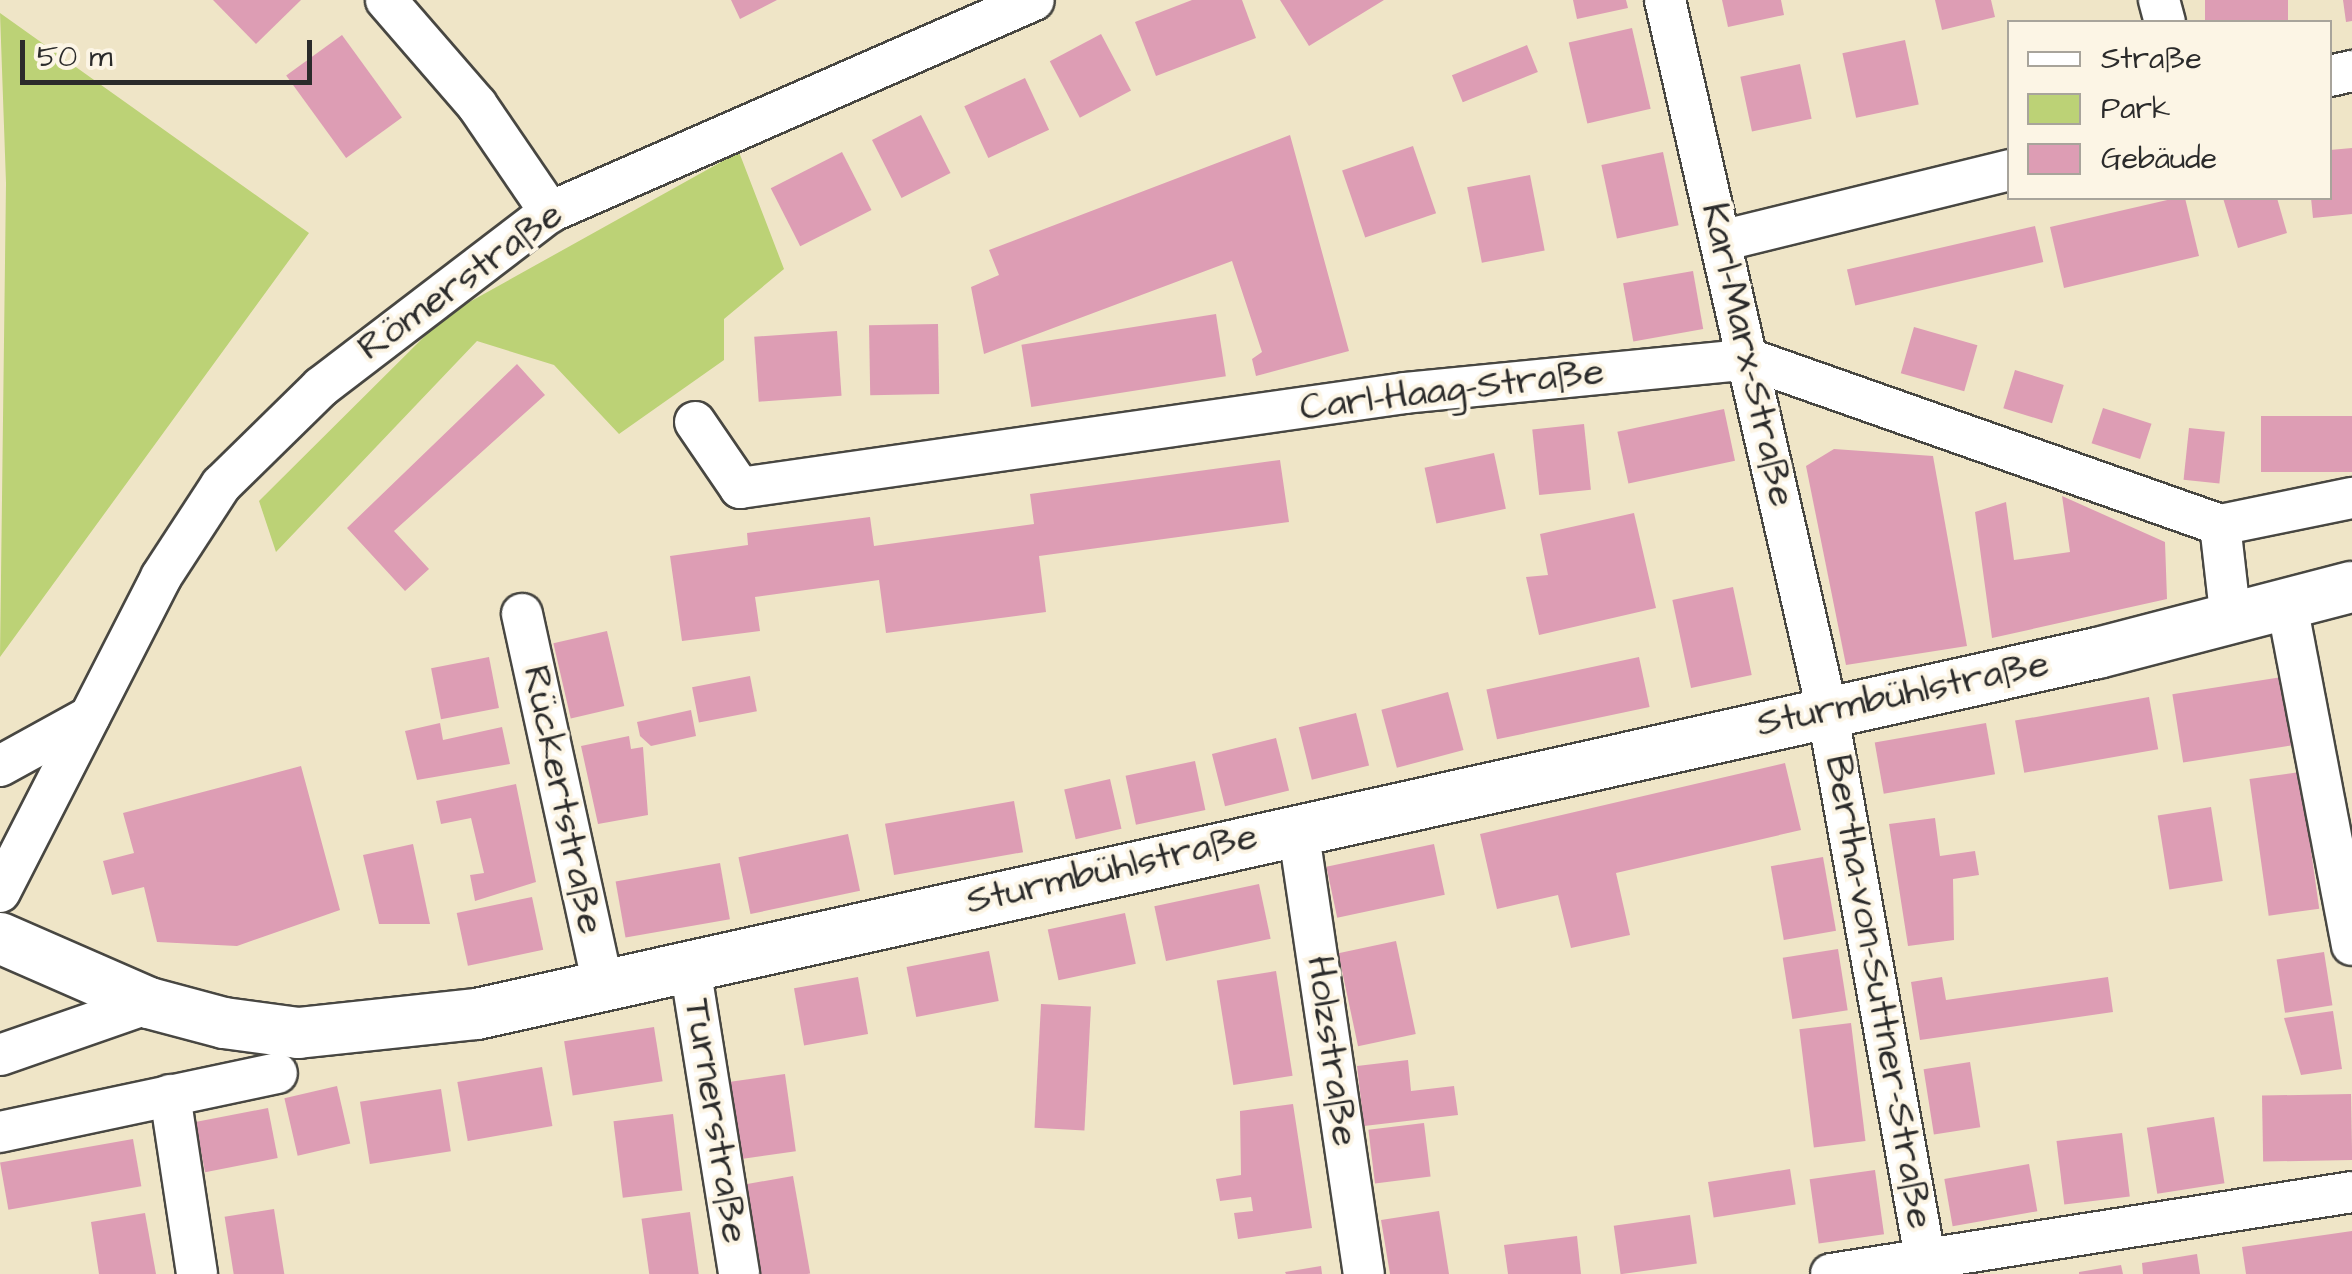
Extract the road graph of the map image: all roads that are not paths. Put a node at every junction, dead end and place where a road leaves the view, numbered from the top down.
1 (386, 0) edge
2 (1034, 0) edge
3 (1665, 0) edge
4 (2007, 171) edge
5 (550, 212) junction
6 (1721, 240) junction
7 (1749, 359) junction
8 (695, 422) dead end
9 (2352, 498) edge
10 (2220, 525) junction
11 (2352, 587) edge
12 (2288, 605) junction
13 (522, 614) dead end
14 (2231, 621) junction
15 (1827, 710) junction
16 (89, 718) junction
17 (0, 766) edge
18 (1298, 828) junction
19 (0, 892) edge
20 (0, 938) edge
21 (2352, 945) edge
22 (690, 967) junction
23 (603, 986) junction
24 (149, 1003) junction
25 (0, 1054) edge
26 (277, 1073) dead end
27 (170, 1095) junction
28 (0, 1132) edge
29 (2352, 1192) edge
30 (1927, 1267) edge
31 (196, 1274) edge
32 (739, 1274) edge
33 (1364, 1274) edge
34 (1831, 1274) edge

1 - 5 street
2 - 5 street, Römerstraße
3 - 6 street, Karl-Marx-Straße
4 - 6 street
5 - 16 street, Römerstraße
6 - 7 street, Karl-Marx-Straße
7 - 8 street, Carl-Haag-Straße
7 - 10 street, Carl-Haag-Straße
7 - 15 street, Karl-Marx-Straße
9 - 10 street
10 - 14 street
11 - 12 main road, Sturmbühlstraße
12 - 14 main road, Sturmbühlstraße
12 - 21 street
13 - 23 street, Rückertstraße
14 - 15 main road, Sturmbühlstraße
15 - 18 main road, Sturmbühlstraße
15 - 30 street, Bertha-von-Suttner-Straße
16 - 17 street
16 - 19 street, Römerstraße
18 - 22 main road, Sturmbühlstraße
18 - 33 street, Holzstraße
20 - 24 main road, Sturmbühlstraße
22 - 23 main road, Sturmbühlstraße
22 - 32 street, Turnerstraße
23 - 24 main road, Sturmbühlstraße
24 - 25 street
26 - 27 street
27 - 28 street
27 - 31 street
29 - 30 street
30 - 34 street

